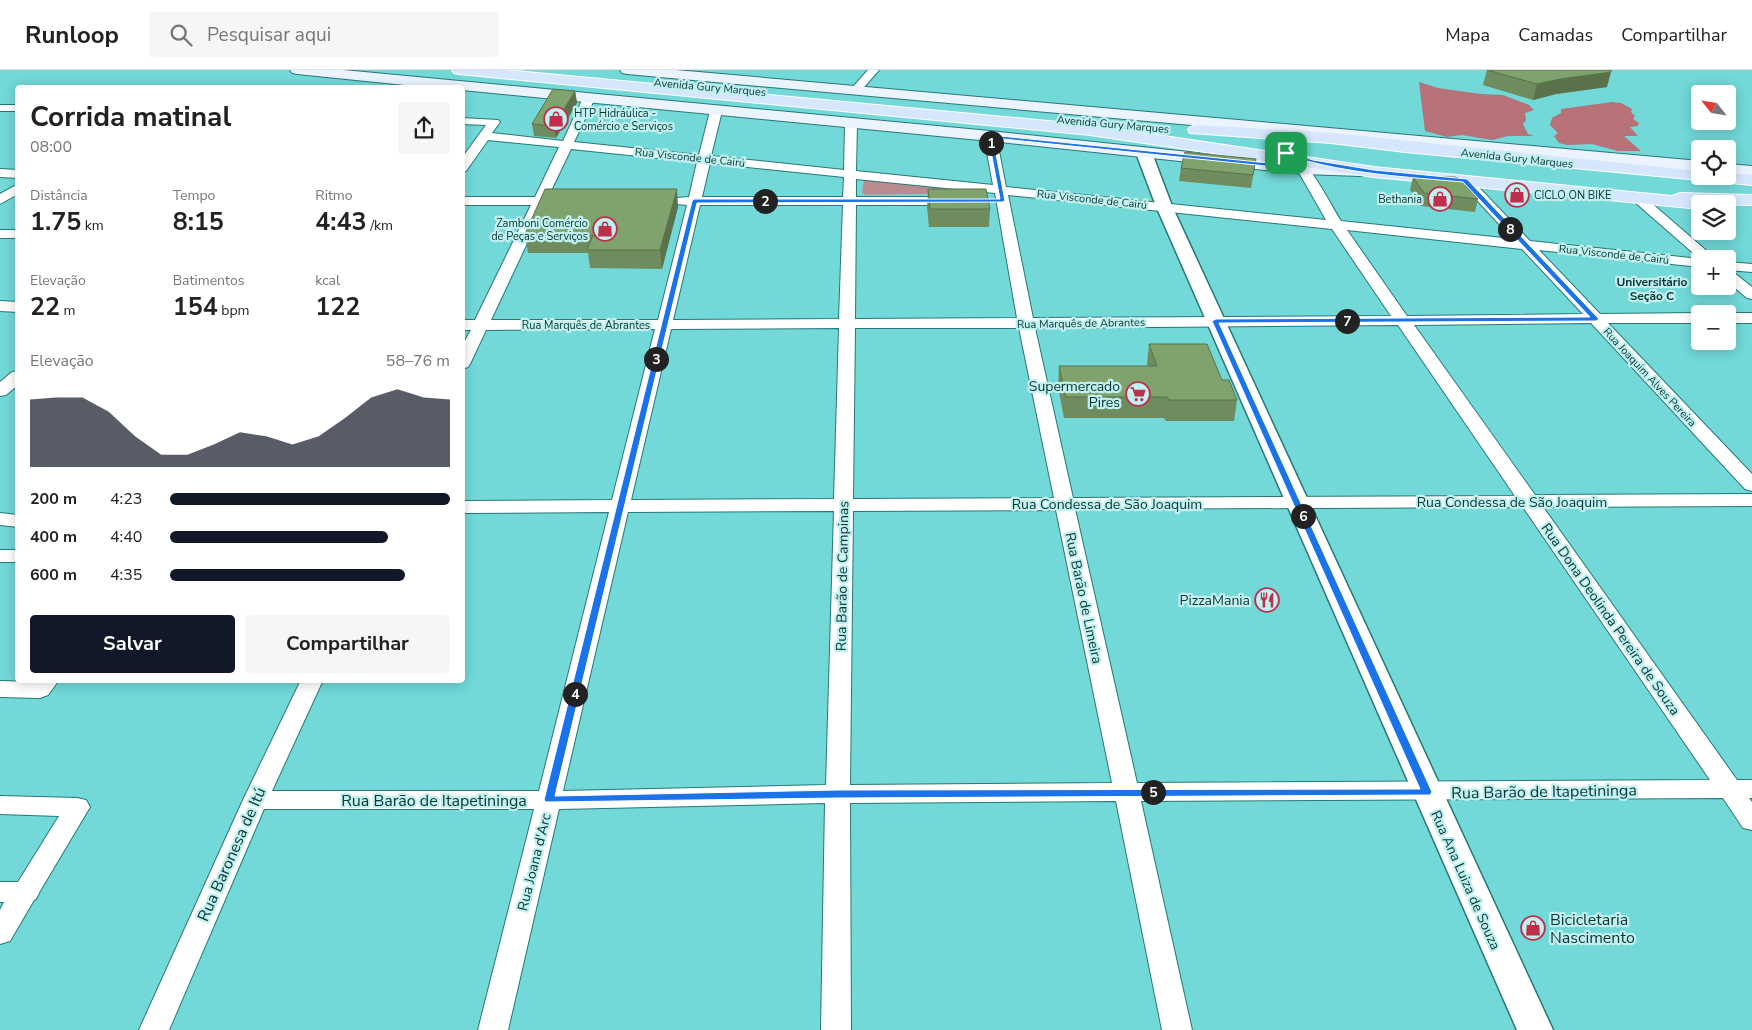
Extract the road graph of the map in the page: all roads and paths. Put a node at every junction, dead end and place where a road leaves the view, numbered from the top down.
1 (297, 70) edge
2 (459, 70) edge
3 (526, 70) edge
4 (627, 70) edge
5 (874, 70) edge
6 (453, 85) edge
7 (465, 86) edge
8 (855, 91) junction
9 (589, 98) junction
10 (0, 108) edge
11 (15, 108) edge
12 (716, 111) junction
13 (465, 121) edge
14 (851, 122) junction
15 (1313, 132) junction
16 (485, 136) junction
17 (990, 136) junction
18 (1332, 138) junction
19 (1356, 141) junction
20 (567, 144) junction
21 (1466, 146) junction
22 (1405, 147) junction
23 (1144, 153) junction
24 (705, 158) junction
25 (1295, 161) junction
26 (465, 164) edge
27 (1691, 165) edge
28 (1736, 170) edge
29 (1752, 171) edge
30 (1374, 172) junction
31 (0, 173) edge
32 (15, 174) edge
33 (850, 174) junction
34 (1691, 175) edge
35 (1736, 179) edge
36 (1465, 180) junction
37 (1752, 180) edge
38 (15, 190) edge
39 (1001, 195) junction
40 (1636, 197) junction
41 (0, 200) edge
42 (1752, 200) edge
43 (465, 201) edge
44 (540, 201) junction
45 (578, 201) edge
46 (665, 201) edge
47 (694, 201) junction
48 (849, 201) junction
49 (1691, 203) edge
50 (1164, 206) junction
51 (1736, 207) edge
52 (1752, 208) edge
53 (1336, 225) junction
54 (0, 234) edge
55 (15, 234) edge
56 (1524, 244) junction
57 (1698, 250) edge
58 (1691, 262) edge
59 (1736, 267) edge
60 (1752, 268) edge
61 (1736, 282) edge
62 (1752, 295) edge
63 (0, 306) edge
64 (15, 307) edge
65 (1691, 318) edge
66 (1736, 318) edge
67 (1752, 318) edge
68 (1596, 319) junction
69 (1403, 320) junction
70 (1216, 321) junction
71 (1026, 323) junction
72 (847, 324) junction
73 (465, 325) edge
74 (664, 325) junction
75 (480, 326) junction
76 (465, 358) edge
77 (15, 378) edge
78 (0, 391) edge
79 (0, 397) edge
80 (15, 397) edge
81 (1752, 486) edge
82 (1752, 500) edge
83 (1530, 502) junction
84 (1297, 503) junction
85 (1065, 504) junction
86 (843, 505) junction
87 (465, 507) edge
88 (620, 507) junction
89 (0, 519) edge
90 (15, 521) edge
91 (0, 556) edge
92 (15, 556) edge
93 (311, 683) edge
94 (44, 685) edge
95 (0, 689) edge
96 (1741, 790) edge
97 (1125, 792) junction
98 (1426, 792) junction
99 (838, 794) junction
100 (255, 800) junction
101 (549, 800) junction
102 (0, 805) edge
103 (1752, 821) edge
104 (0, 892) edge
105 (27, 892) junction
106 (0, 934) edge
107 (154, 1030) edge
108 (493, 1030) edge
109 (836, 1030) edge
110 (1177, 1030) edge
111 (1535, 1030) edge

1 - 6 main road, Avenida Gury Marques
2 - 25 main road, Avenida Gury Marques
3 - 18 main road, Avenida Gury Marques
4 - 8 main road, Avenida Gury Marques
5 - 8 street
7 - 9 main road, Avenida Gury Marques
8 - 15 main road, Avenida Gury Marques
9 - 12 main road, Avenida Gury Marques
9 - 20 street
10 - 11 street
12 - 14 main road, Avenida Gury Marques
12 - 24 street, Rua Joana d'Arc
13 - 16 street
14 - 17 main road, Avenida Gury Marques
14 - 33 street, Rua Barão de Campinas
15 - 18 main road
15 - 21 main road, Avenida Gury Marques
16 - 20 street, Rua Visconde de Cairú
16 - 26 street
17 - 23 main road, Avenida Gury Marques
17 - 39 street, Rua Barão de Limeira
18 - 19 main road, Avenida Gury Marques
19 - 22 main road, Avenida Gury Marques
19 - 25 main road
20 - 24 street, Rua Visconde de Cairú
20 - 44 street
21 - 22 main road
21 - 27 main road, Avenida Gury Marques
22 - 34 main road, Avenida Gury Marques
23 - 25 main road, Avenida Gury Marques
23 - 50 street, Rua Ana Luiza de Souza
24 - 33 street, Rua Visconde de Cairú
24 - 47 street, Rua Joana d'Arc
25 - 30 main road, Avenida Gury Marques
25 - 30 main road
25 - 53 street, Rua Dona Deolinda Pereira de Souza
28 - 29 main road
30 - 36 main road, Avenida Gury Marques
31 - 32 street
33 - 39 street, Rua Visconde de Cairú
33 - 48 street, Rua Barão de Campinas
35 - 37 main road
36 - 40 main road, Avenida Gury Marques
36 - 56 street, Rua Joaquim Alves Pereira
38 - 41 street
39 - 48 street
39 - 50 street, Rua Visconde de Cairú
39 - 71 street, Rua Barão de Limeira
40 - 42 main road
40 - 49 main road, Avenida Gury Marques
40 - 57 street
43 - 44 street
44 - 45 street
44 - 75 street
46 - 47 street
47 - 48 street
47 - 74 street, Rua Joana d'Arc
48 - 72 street, Rua Barão de Campinas
50 - 53 street, Rua Visconde de Cairú
50 - 70 street, Rua Ana Luiza de Souza
51 - 52 main road
53 - 56 street, Rua Visconde de Cairú
53 - 69 street, Rua Dona Deolinda Pereira de Souza
54 - 55 street
56 - 58 street, Rua Visconde de Cairú
56 - 68 street, Rua Joaquim Alves Pereira
59 - 60 street
61 - 62 street
63 - 64 street
65 - 68 street, Rua Marquês de Abrantes
66 - 67 street
68 - 69 street, Rua Marquês de Abrantes
68 - 81 street, Rua Joaquim Alves Pereira
69 - 70 street, Rua Marquês de Abrantes
69 - 83 street, Rua Dona Deolinda Pereira de Souza
70 - 71 street, Rua Marquês de Abrantes
70 - 84 street, Rua Ana Luiza de Souza
71 - 72 street, Rua Marquês de Abrantes
71 - 85 street, Rua Barão de Limeira
72 - 74 street, Rua Marquês de Abrantes
72 - 86 street, Rua Barão de Campinas
73 - 75 street, Rua Marquês de Abrantes
74 - 75 street, Rua Marquês de Abrantes
74 - 88 street, Rua Joana d'Arc
75 - 76 street
77 - 78 street
79 - 80 street
82 - 83 street, Rua Condessa de São Joaquim
83 - 84 street, Rua Condessa de São Joaquim
83 - 96 street, Rua Dona Deolinda Pereira de Souza
84 - 85 street, Rua Condessa de São Joaquim
84 - 98 street, Rua Ana Luiza de Souza
85 - 86 street, Rua Condessa de São Joaquim
85 - 97 street, Rua Barão de Limeira
86 - 88 street, Rua Condessa de São Joaquim
86 - 99 street, Rua Barão de Campinas
87 - 88 street, Rua Condessa de São Joaquim
88 - 101 street, Rua Joana d'Arc
89 - 90 street
91 - 92 street
93 - 100 street, Rua Baronesa de Itú
94 - 95 street
96 - 98 street, Rua Barão de Itapetininga
96 - 103 street, Rua Dona Deolinda Pereira de Souza
97 - 98 street, Rua Barão de Itapetininga
97 - 99 street, Rua Barão de Itapetininga
97 - 110 street, Rua Barão de Limeira
98 - 111 street, Rua Ana Luiza de Souza
99 - 101 street, Rua Barão de Itapetininga
99 - 109 street, Rua Barão de Campinas
100 - 101 street, Rua Barão de Itapetininga
100 - 107 street, Rua Baronesa de Itú
101 - 108 street, Rua Joana d'Arc
102 - 105 street
104 - 105 street
105 - 106 street

